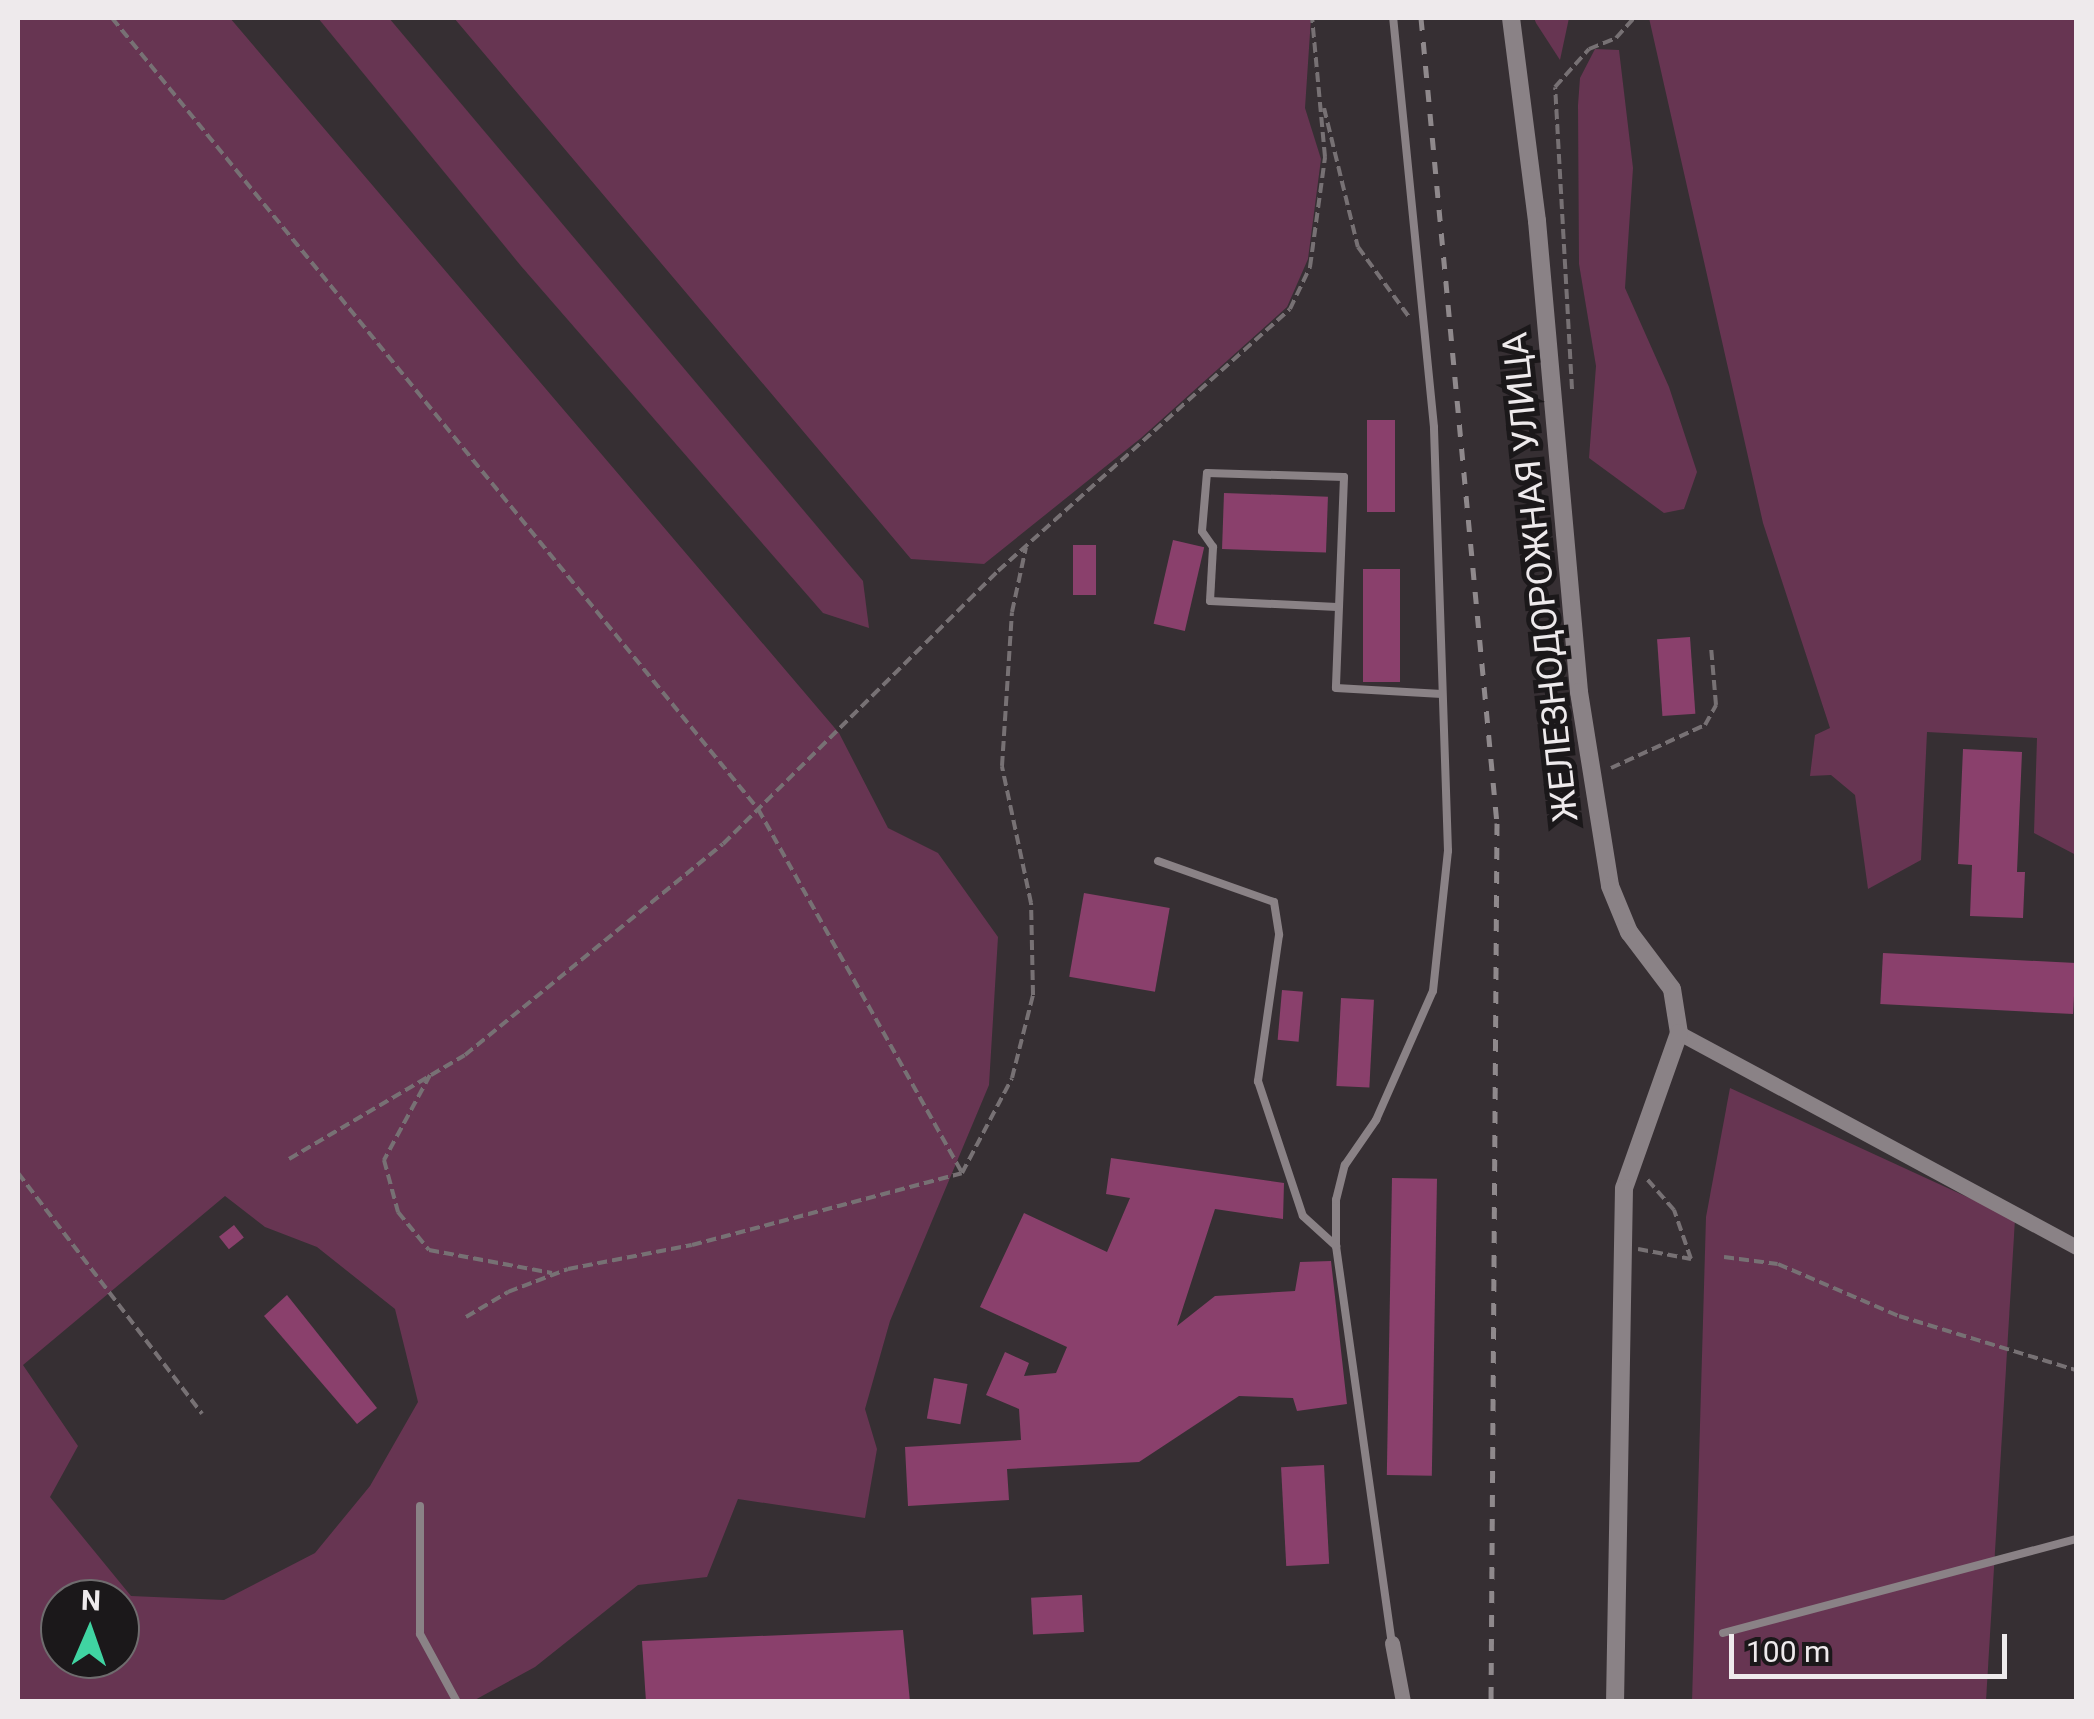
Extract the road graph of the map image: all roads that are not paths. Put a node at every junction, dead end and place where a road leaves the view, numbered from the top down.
1 (1393, 18) edge
2 (1511, 18) edge
3 (1338, 606) junction
4 (1442, 694) junction
5 (1158, 861) dead end
6 (1679, 1033) junction
7 (1336, 1246) junction
8 (2076, 1247) edge
9 (420, 1506) dead end
10 (2076, 1539) edge
11 (1723, 1633) dead end
12 (1392, 1643) joint
13 (456, 1702) edge
14 (1403, 1702) edge
15 (1615, 1702) edge

1 - 4 lane
2 - 6 street, ЖЕЛЕЗНОДОРОЖНАЯ УЛИЦА
3 - 3 lane
3 - 4 lane
4 - 7 lane
5 - 7 lane
6 - 8 street
6 - 15 street
7 - 12 lane
9 - 13 lane
10 - 11 lane
12 - 14 street

